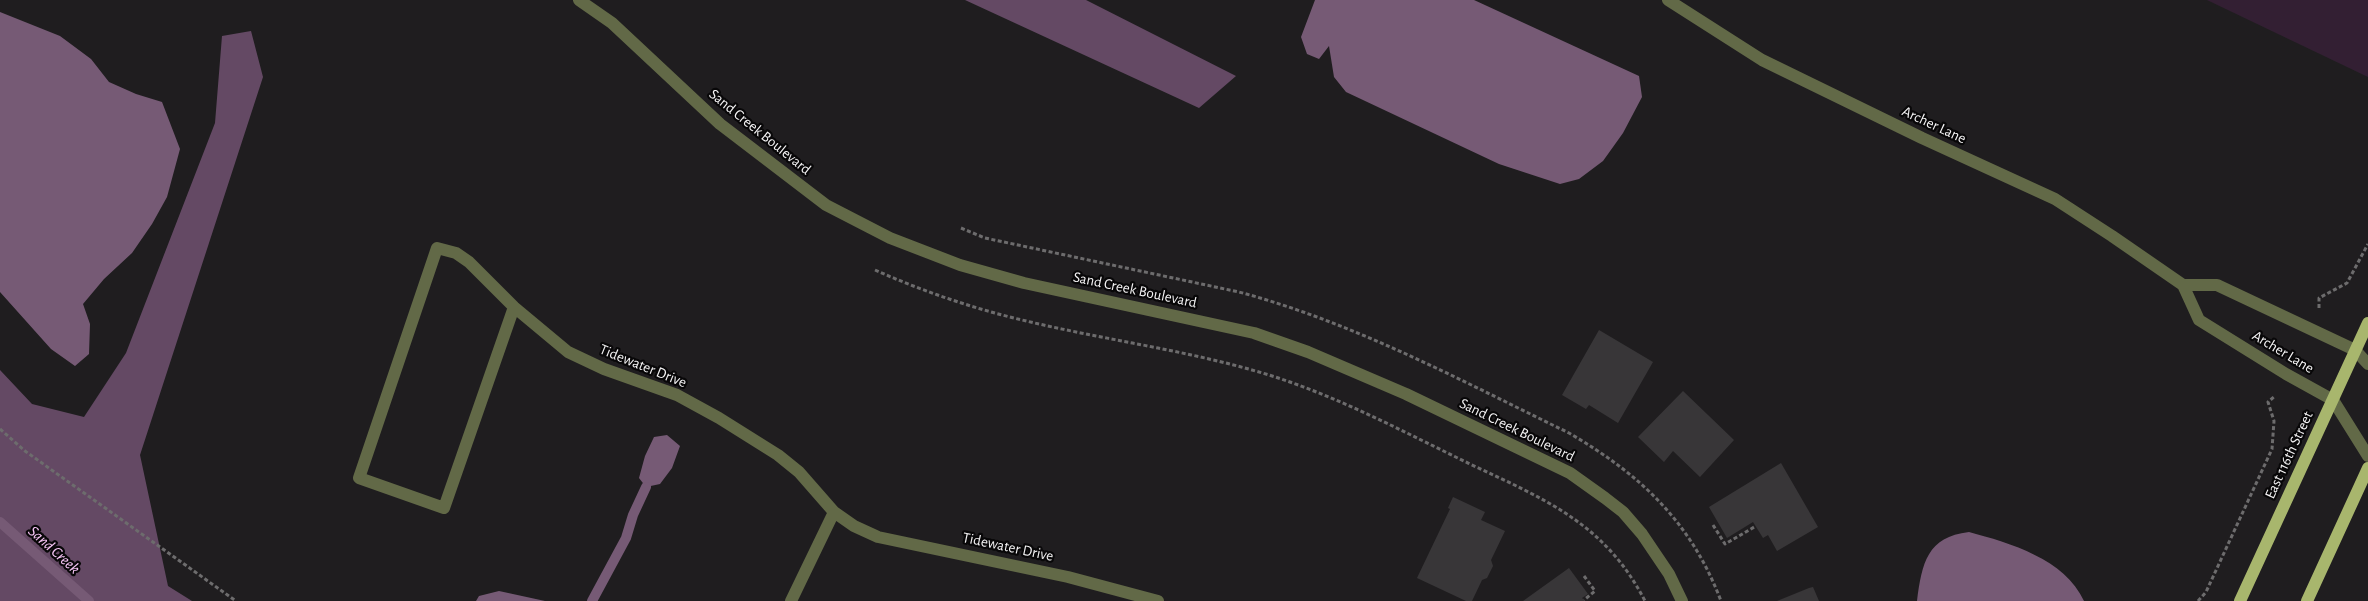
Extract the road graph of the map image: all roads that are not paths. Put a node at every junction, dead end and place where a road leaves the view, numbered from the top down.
1 (579, 0) edge
2 (1668, 0) edge
3 (2183, 285) junction
4 (514, 307) junction
5 (2368, 322) edge
6 (2355, 350) junction
7 (2368, 364) edge
8 (2333, 400) junction
9 (2368, 456) edge
10 (2368, 468) edge
11 (834, 512) junction
12 (791, 601) edge
13 (1158, 601) edge
14 (1682, 601) edge
15 (2240, 601) edge
16 (2307, 601) edge

1 - 14 street, Sand Creek Boulevard
2 - 3 street, Archer Lane
3 - 6 street, Archer Lane
3 - 8 street, Archer Lane
4 - 4 street, Tidewater Drive
4 - 11 street, Tidewater Drive
5 - 6 main road, East 116th Street
6 - 7 street
6 - 8 main road, East 116th Street
8 - 9 street
8 - 15 main road, East 116th Street
10 - 16 main road
11 - 12 street
11 - 13 street, Tidewater Drive

